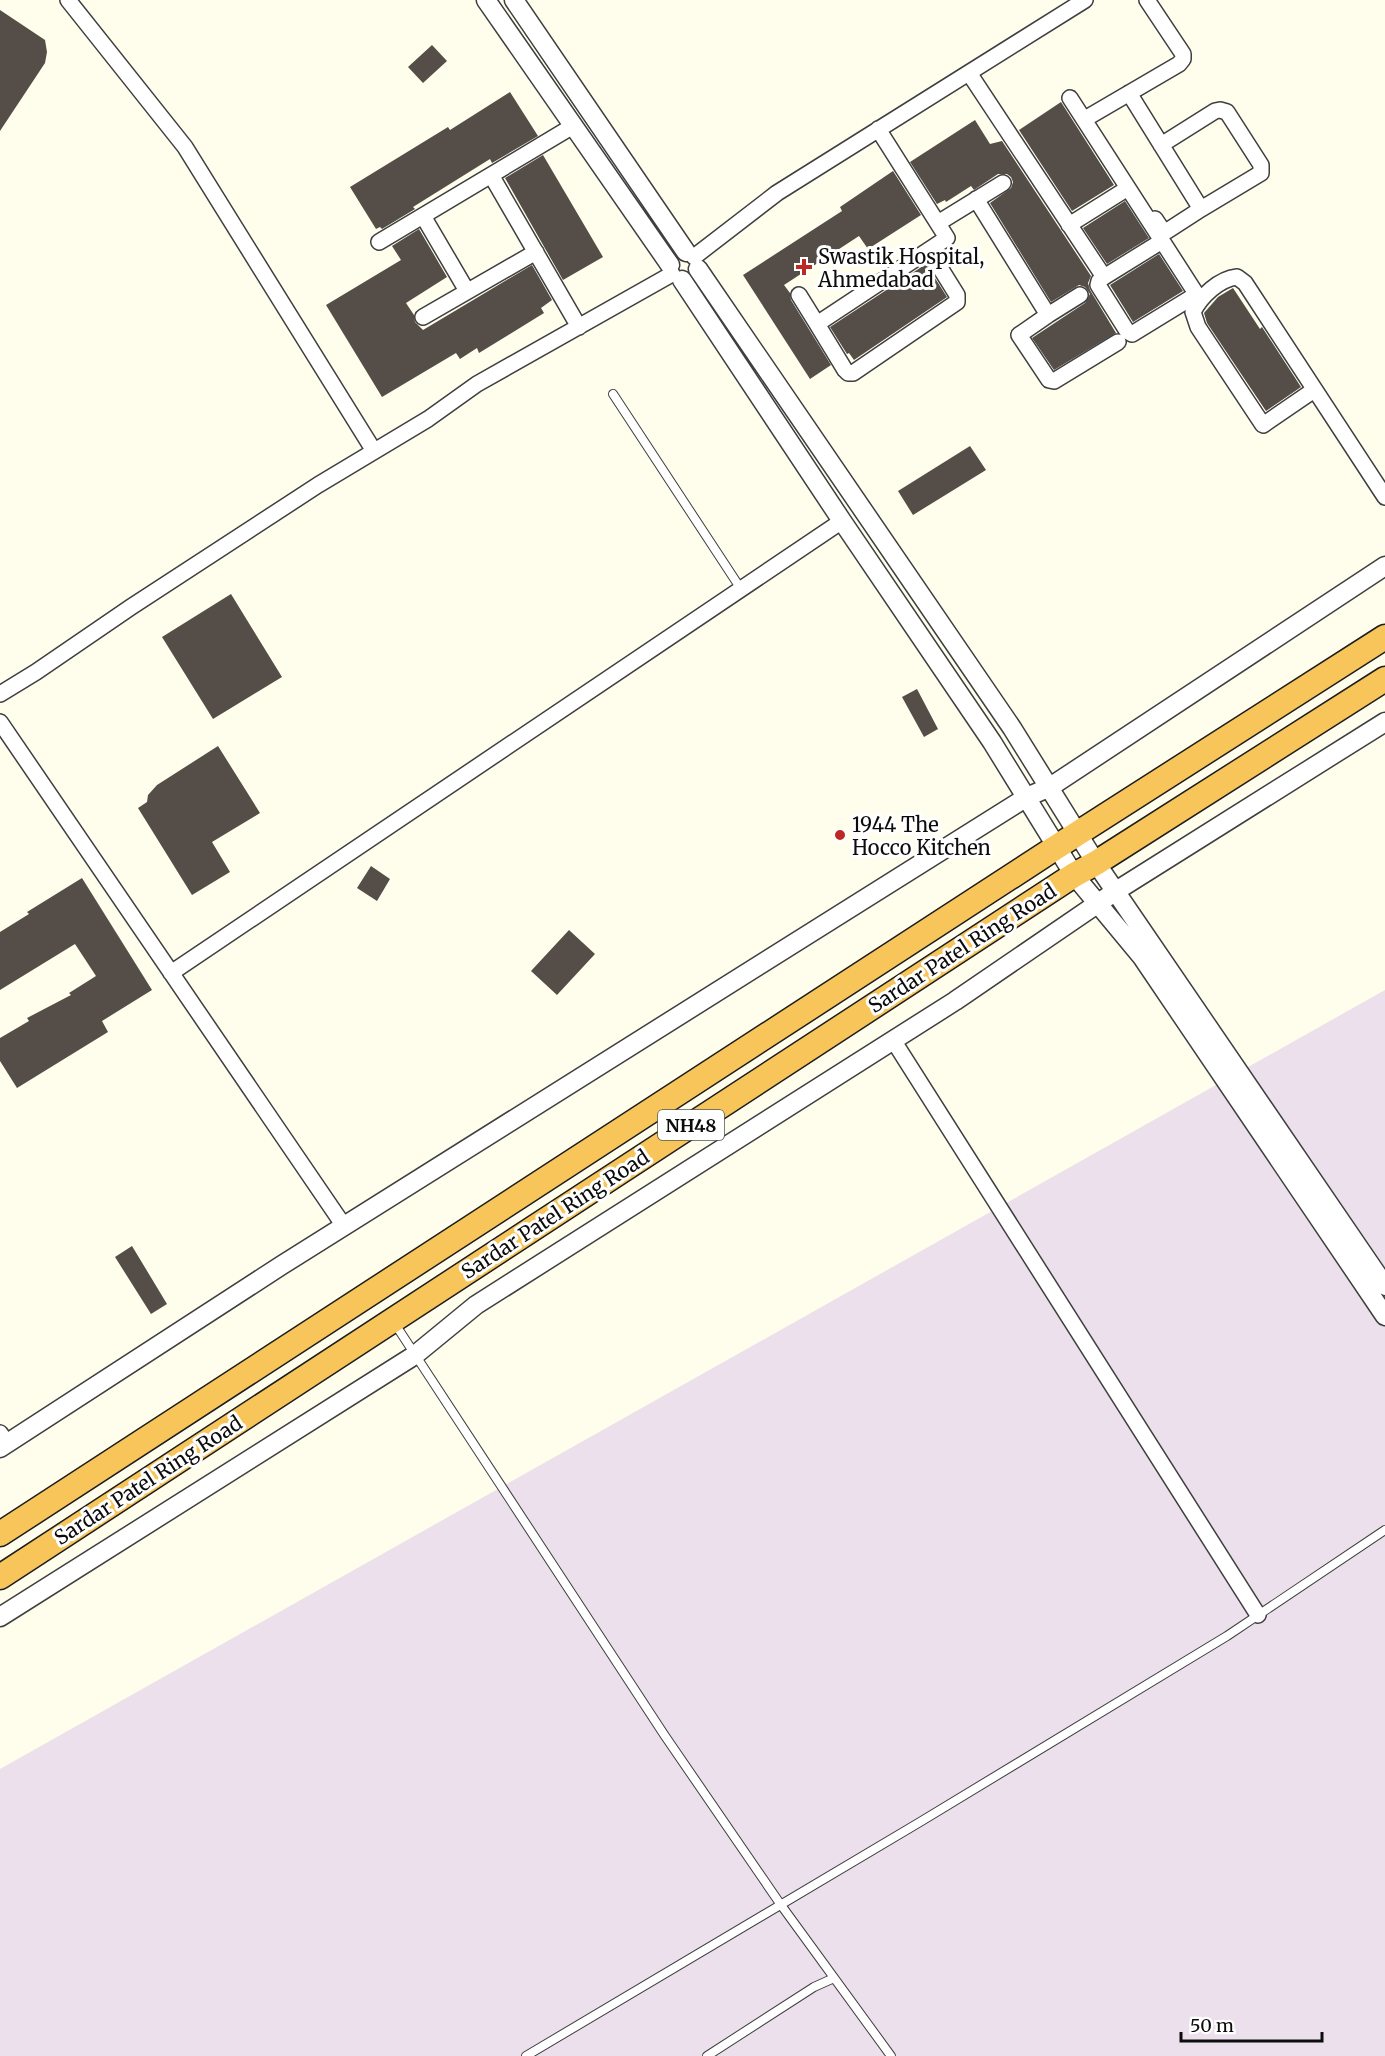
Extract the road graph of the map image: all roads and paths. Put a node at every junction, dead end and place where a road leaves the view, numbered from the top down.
1 (68, 0) edge
2 (486, 0) edge
3 (514, 0) edge
4 (1085, 0) edge
5 (1147, 0) edge
6 (969, 73) junction
7 (1129, 93) junction
8 (1090, 116) junction
9 (573, 126) junction
10 (878, 129) junction
11 (1161, 145) junction
12 (491, 175) junction
13 (1003, 183) dead end
14 (1128, 188) junction
15 (976, 199) junction
16 (1202, 209) junction
17 (423, 216) junction
18 (938, 223) junction
19 (1069, 225) junction
20 (1162, 241) junction
21 (379, 242) dead end
22 (929, 250) junction
23 (536, 252) junction
24 (693, 260) junction
25 (674, 273) junction
26 (1104, 278) junction
27 (467, 291) junction
28 (799, 295) dead end
29 (1080, 296) dead end
30 (1048, 315) junction
31 (423, 317) dead end
32 (817, 324) junction
33 (579, 327) junction
34 (1118, 342) dead end
35 (1314, 390) junction
36 (613, 394) dead end
37 (374, 452) junction
38 (1385, 497) edge
39 (842, 521) junction
40 (1385, 566) edge
41 (741, 589) junction
42 (1385, 637) edge
43 (1385, 679) edge
44 (0, 692) edge
45 (0, 722) edge
46 (1385, 722) edge
47 (1050, 787) junction
48 (1027, 797) junction
49 (1080, 833) junction
50 (1058, 846) junction
51 (1096, 863) junction
52 (1074, 875) junction
53 (1116, 891) junction
54 (1098, 904) junction
55 (171, 973) junction
56 (893, 1040) junction
57 (344, 1226) junction
58 (1385, 1286) edge
59 (1385, 1316) edge
60 (393, 1320) junction
61 (415, 1355) junction
62 (2, 1441) edge
63 (1385, 1530) edge
64 (0, 1534) edge
65 (0, 1577) edge
66 (1258, 1615) junction
67 (0, 1617) edge
68 (781, 1905) junction
69 (834, 1978) junction
70 (526, 2056) edge
71 (707, 2056) edge
72 (891, 2056) edge

1 - 37 street
2 - 9 street
3 - 24 street
4 - 6 street
5 - 7 street
6 - 10 street
6 - 19 street
7 - 8 street
7 - 11 street
8 - 14 street
8 - 16 street
9 - 12 street
9 - 25 street
10 - 18 street
10 - 24 street
11 - 16 street
11 - 16 street
12 - 17 street
12 - 23 street
13 - 15 street
14 - 19 street
14 - 20 street
15 - 18 street
15 - 30 street
17 - 21 street
17 - 27 street
18 - 22 street
19 - 26 street
20 - 26 street
20 - 26 street
22 - 32 street
22 - 32 street
23 - 27 street
23 - 33 street
24 - 25 street
24 - 25 street
24 - 47 street
25 - 33 street
25 - 39 street
27 - 31 street
28 - 32 street
29 - 30 street
30 - 34 street
33 - 37 street
35 - 35 street
35 - 38 street
36 - 41 lane
37 - 44 street
39 - 41 street
39 - 48 street
40 - 47 street
41 - 55 street
42 - 49 highway, Sardar Patel Ring Road / NH48
43 - 51 highway, Sardar Patel Ring Road / NH48
45 - 55 street
46 - 53 street, Sardar Patel Ring Road
47 - 48 street
47 - 49 street
48 - 50 street
48 - 57 street
49 - 50 highway, Sardar Patel Ring Road / NH48
49 - 51 street
50 - 52 street
50 - 64 highway, Sardar Patel Ring Road / NH48
51 - 52 highway, Sardar Patel Ring Road / NH48
51 - 53 street
52 - 54 street
52 - 60 highway, Sardar Patel Ring Road / NH48
53 - 54 street, Sardar Patel Ring Road
53 - 58 street
54 - 56 street, Sardar Patel Ring Road
54 - 59 street
55 - 57 street
56 - 61 street, Sardar Patel Ring Road
56 - 66 street
57 - 62 street
60 - 61 lane
60 - 65 highway, Sardar Patel Ring Road / NH48
61 - 67 street, Sardar Patel Ring Road
61 - 68 lane
63 - 66 lane
66 - 68 lane
68 - 69 lane
68 - 70 lane
69 - 71 lane
69 - 72 lane

